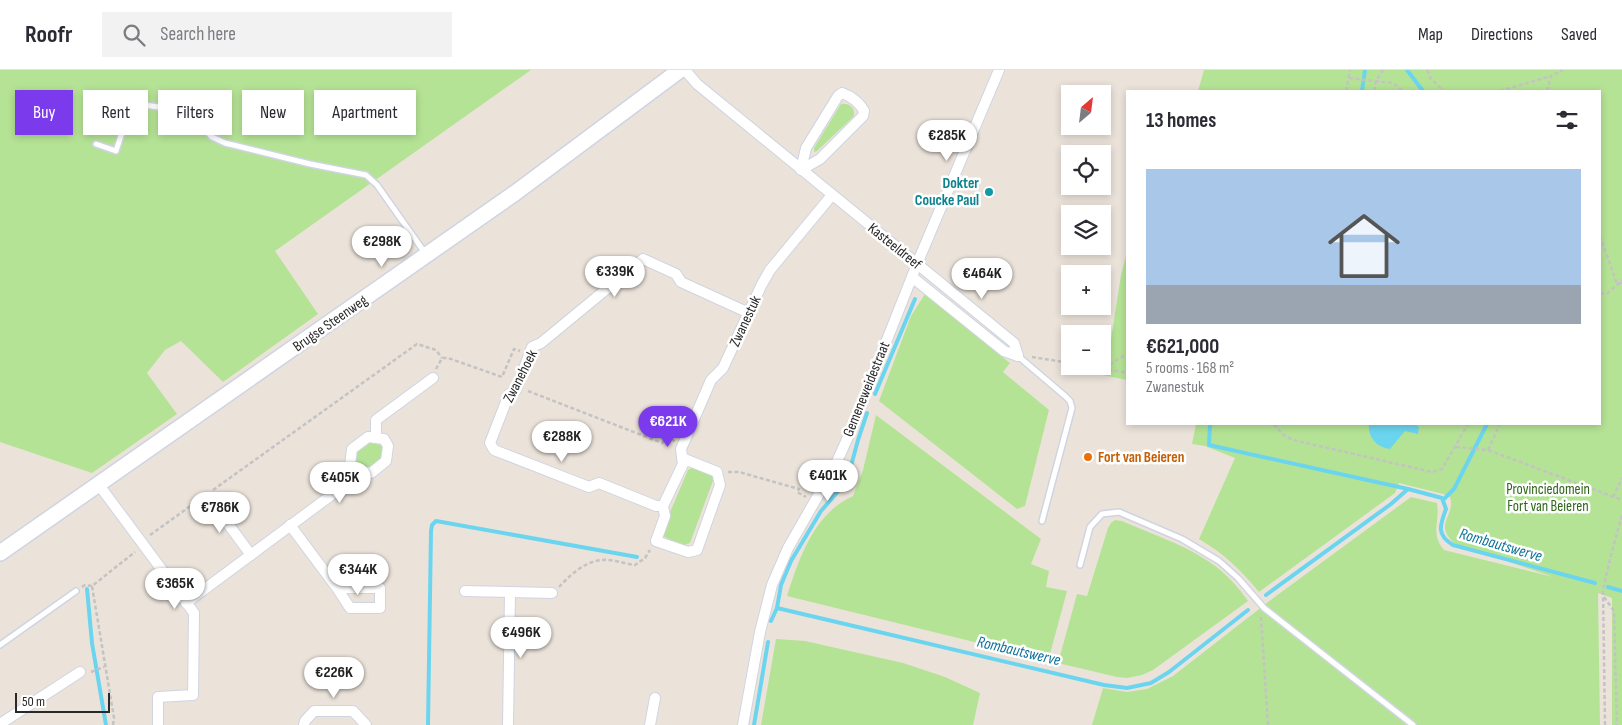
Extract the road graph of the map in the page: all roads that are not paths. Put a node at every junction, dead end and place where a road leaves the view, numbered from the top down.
1 (680, 70) edge
2 (685, 70) edge
3 (999, 70) edge
4 (96, 144) dead end
5 (801, 170) junction
6 (832, 195) junction
7 (427, 255) junction
8 (917, 264) junction
9 (912, 277) junction
10 (749, 313) junction
11 (1018, 356) junction
12 (433, 378) road end
13 (376, 438) junction
14 (682, 458) junction
15 (355, 471) junction
16 (99, 485) junction
17 (205, 498) road end
18 (663, 506) junction
19 (1042, 521) dead end
20 (290, 525) junction
21 (0, 553) edge
22 (251, 555) junction
23 (1080, 565) dead end
24 (337, 588) dead end
25 (465, 591) dead end
26 (76, 592) dead end
27 (510, 593) junction
28 (552, 593) road end
29 (186, 604) junction
30 (0, 645) edge
31 (80, 672) dead end
32 (655, 698) dead end
33 (0, 724) edge
34 (158, 725) edge
35 (304, 725) edge
36 (366, 725) edge
37 (508, 725) edge
38 (650, 725) edge
39 (743, 725) edge
40 (1413, 725) edge

1 - 7 main road, Brugse Steenweg
2 - 5 street, Kasteeldreef
3 - 8 street
4 - 7 lane
5 - 5 street
5 - 6 street, Kasteeldreef
6 - 8 street, Kasteeldreef
6 - 10 street, Zwanestuk
7 - 16 main road, Brugse Steenweg
8 - 9 street, Gemeneweidestraat
8 - 11 street, Kasteeldreef
9 - 11 street, Kasteeldreef
9 - 39 street, Gemeneweidestraat
10 - 14 street, Zwanestuk
10 - 18 street, Zwanehoek
11 - 19 lane
12 - 13 street
13 - 15 street
13 - 15 street
14 - 18 street, Zwanestuk
14 - 18 street, Zwanestuk
15 - 20 street
16 - 21 main road, Brugse Steenweg
16 - 29 street
17 - 22 street
20 - 22 street
20 - 24 street
22 - 29 street
23 - 40 lane
25 - 27 street
26 - 30 lane
27 - 28 street
27 - 37 street
29 - 34 street
31 - 33 street
32 - 38 street
35 - 36 street

